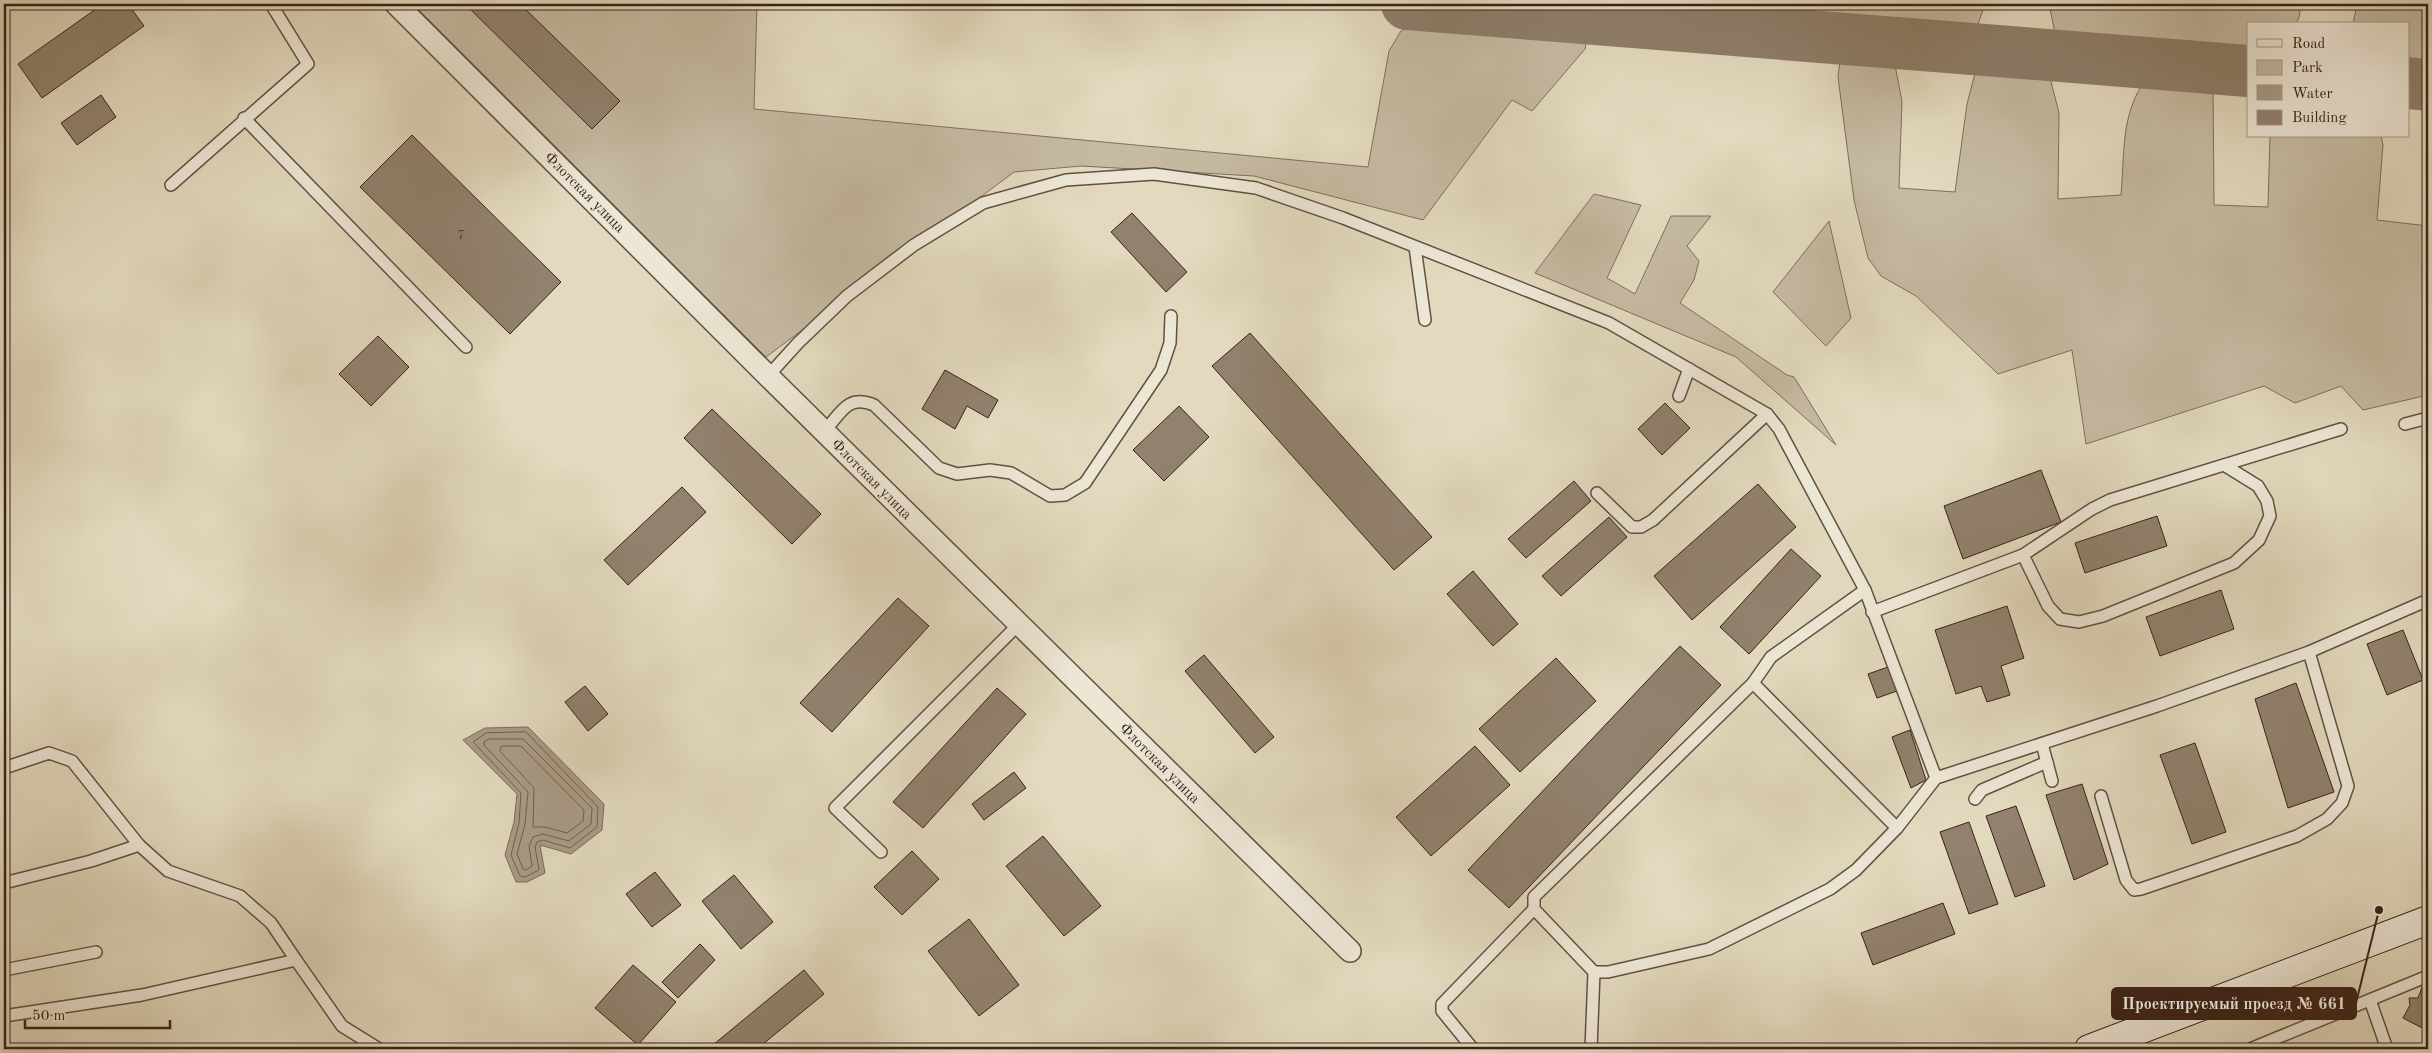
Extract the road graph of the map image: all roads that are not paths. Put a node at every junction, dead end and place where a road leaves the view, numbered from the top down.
1 (272, 4) edge
2 (396, 4) edge
3 (244, 118) junction
4 (170, 185) dead end
5 (1415, 247) junction
6 (1171, 316) dead end
7 (1425, 320) dead end
8 (466, 347) dead end
9 (1689, 370) junction
10 (768, 376) junction
11 (1679, 396) dead end
12 (1767, 414) junction
13 (2428, 418) edge
14 (2405, 424) dead end
15 (2341, 429) dead end
16 (824, 432) junction
17 (2224, 465) junction
18 (1597, 493) dead end
19 (2023, 555) junction
20 (1864, 590) junction
21 (2428, 600) edge
22 (1872, 612) junction
23 (1019, 624) junction
24 (2309, 652) junction
25 (1753, 683) junction
26 (2042, 744) junction
27 (2047, 762) junction
28 (4, 768) edge
29 (1936, 778) junction
30 (2052, 781) dead end
31 (2101, 796) dead end
32 (1975, 799) dead end
33 (1897, 828) junction
34 (139, 845) junction
35 (881, 852) dead end
36 (4, 883) edge
37 (1534, 909) junction
38 (2428, 920) edge
39 (1350, 951) dead end
40 (96, 952) dead end
41 (296, 960) junction
42 (4, 970) edge
43 (1594, 972) junction
44 (2428, 976) edge
45 (2370, 1000) junction
46 (4, 1016) edge
47 (2266, 1046) edge
48 (379, 1049) edge
49 (1473, 1049) edge
50 (1591, 1049) edge
51 (2089, 1049) edge
52 (2250, 1049) edge
53 (2387, 1049) edge

1 - 3 lane
2 - 10 street, Флотская улица
3 - 4 lane
3 - 8 lane
5 - 7 lane
5 - 9 lane
5 - 10 lane
6 - 16 lane
9 - 11 lane
9 - 12 lane
10 - 16 street, Флотская улица
12 - 18 lane
12 - 20 lane
13 - 14 lane
15 - 17 lane
16 - 23 street, Флотская улица
17 - 19 lane
17 - 19 lane
19 - 22 lane
20 - 22 lane
20 - 25 lane
21 - 24 lane
22 - 29 lane
23 - 35 lane
23 - 39 street, Флотская улица
24 - 26 lane
24 - 31 lane
25 - 33 lane
25 - 37 lane
26 - 27 lane
26 - 29 lane
27 - 30 lane
27 - 32 lane
28 - 34 lane
29 - 33 lane
33 - 43 lane
34 - 36 lane
34 - 41 lane
37 - 43 lane
37 - 49 lane
38 - 51 main road
40 - 42 lane
41 - 46 lane
41 - 48 lane
43 - 50 lane
44 - 45 lane
45 - 47 lane
45 - 53 lane
47 - 52 lane

